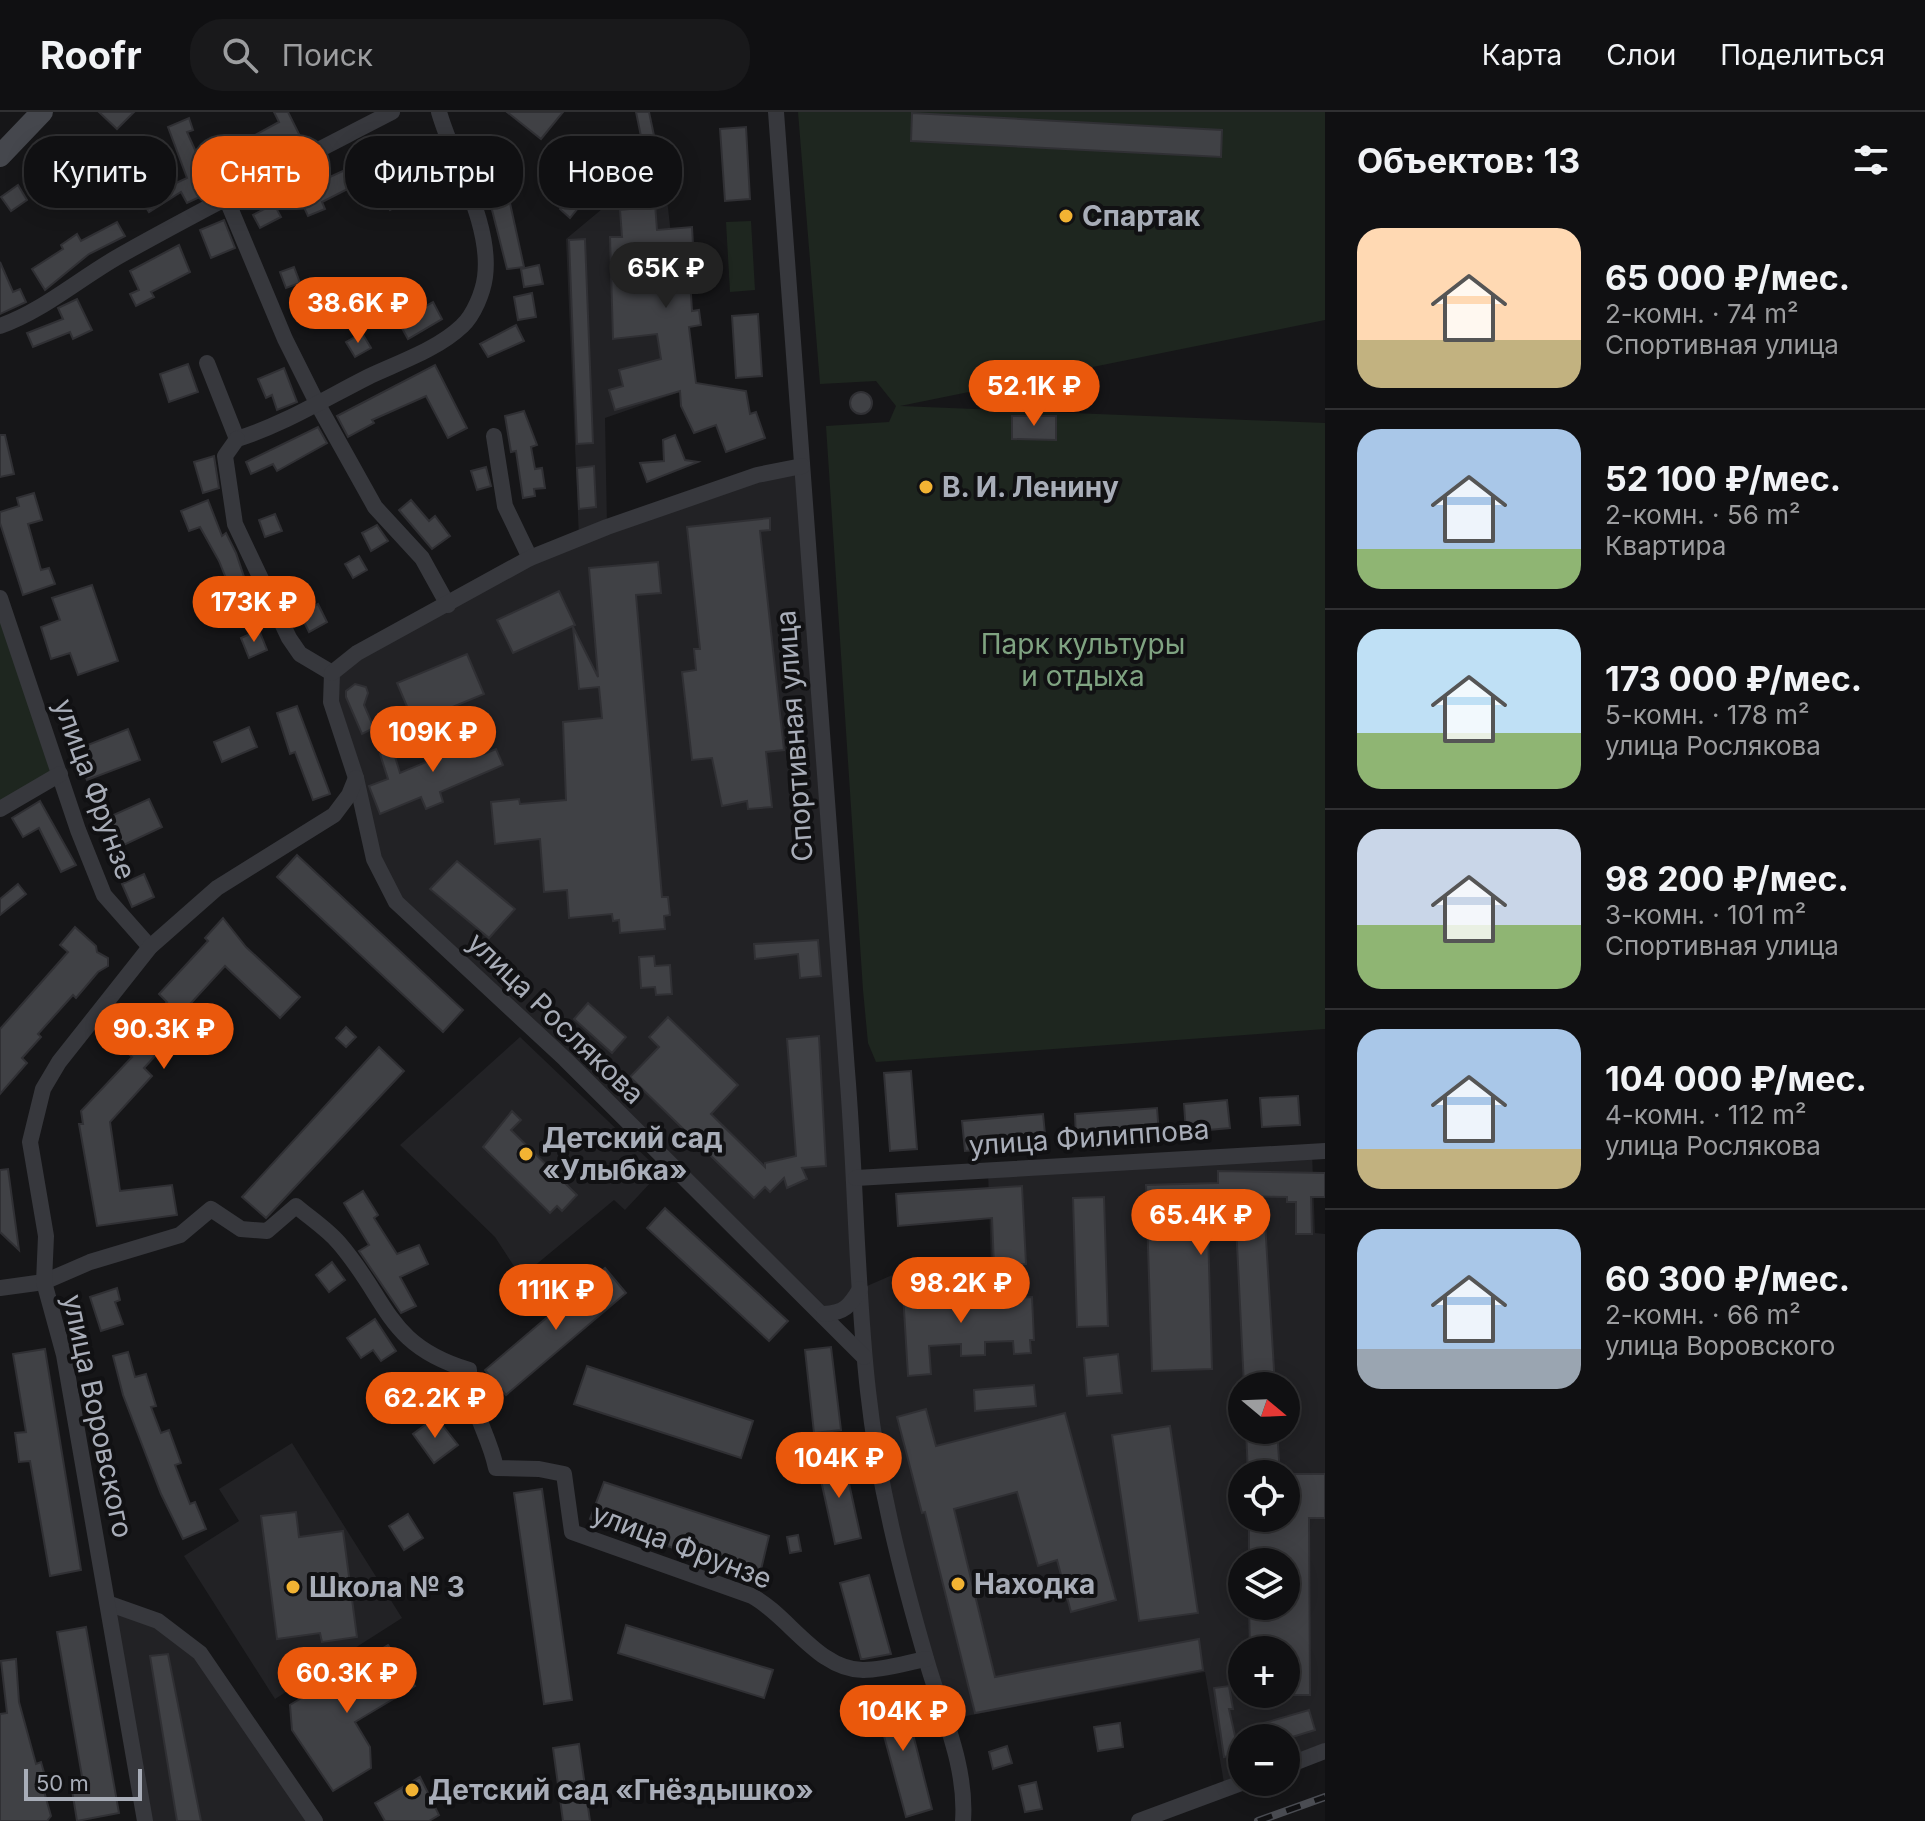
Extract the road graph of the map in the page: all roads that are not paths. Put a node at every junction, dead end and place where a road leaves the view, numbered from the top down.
1 (42, 112) edge
2 (392, 112) edge
3 (439, 112) edge
4 (776, 112) edge
5 (329, 145) edge
6 (0, 156) edge
7 (208, 208) edge
8 (230, 208) edge
9 (0, 326) edge
10 (207, 363) dead end
11 (317, 403) junction
12 (494, 436) dead end
13 (237, 439) junction
14 (802, 466) junction
15 (530, 558) junction
16 (0, 598) edge
17 (448, 605) junction
18 (332, 673) junction
19 (60, 774) junction
20 (356, 778) junction
21 (0, 809) edge
22 (334, 815) junction
23 (365, 820) junction
24 (150, 947) junction
25 (1325, 1151) edge
26 (856, 1178) junction
27 (44, 1282) junction
28 (0, 1288) edge
29 (860, 1289) junction
30 (824, 1314) junction
31 (864, 1357) junction
32 (110, 1604) junction
33 (926, 1659) junction
34 (1325, 1751) edge
35 (1300, 1761) edge
36 (1228, 1788) edge
37 (145, 1821) edge
38 (315, 1821) edge
39 (963, 1821) edge
40 (1139, 1821) edge

1 - 6 street
2 - 5 street
3 - 11 street
4 - 14 street, Спортивная улица
7 - 9 street
8 - 11 street
10 - 13 street
11 - 13 street
11 - 17 street
12 - 15 street
13 - 18 street
14 - 15 street
14 - 26 street, Спортивная улица
15 - 17 street
16 - 19 street, улица Фрунзе
17 - 18 street
18 - 20 street, улица Рослякова
19 - 21 street
19 - 24 street, улица Фрунзе
20 - 22 street
20 - 23 street, улица Рослякова
22 - 23 street
22 - 24 street
23 - 30 street, улица Рослякова
24 - 27 street
25 - 26 street, улица Филиппова
26 - 29 street, Спортивная улица
27 - 28 street, улица Воровского
27 - 32 street, улица Воровского
27 - 33 street, улица Фрунзе
29 - 30 street
29 - 31 street, Спортивная улица
30 - 31 street, улица Рослякова
31 - 33 street
32 - 37 street, улица Воровского
32 - 38 street
33 - 39 street
34 - 35 street
36 - 40 street

